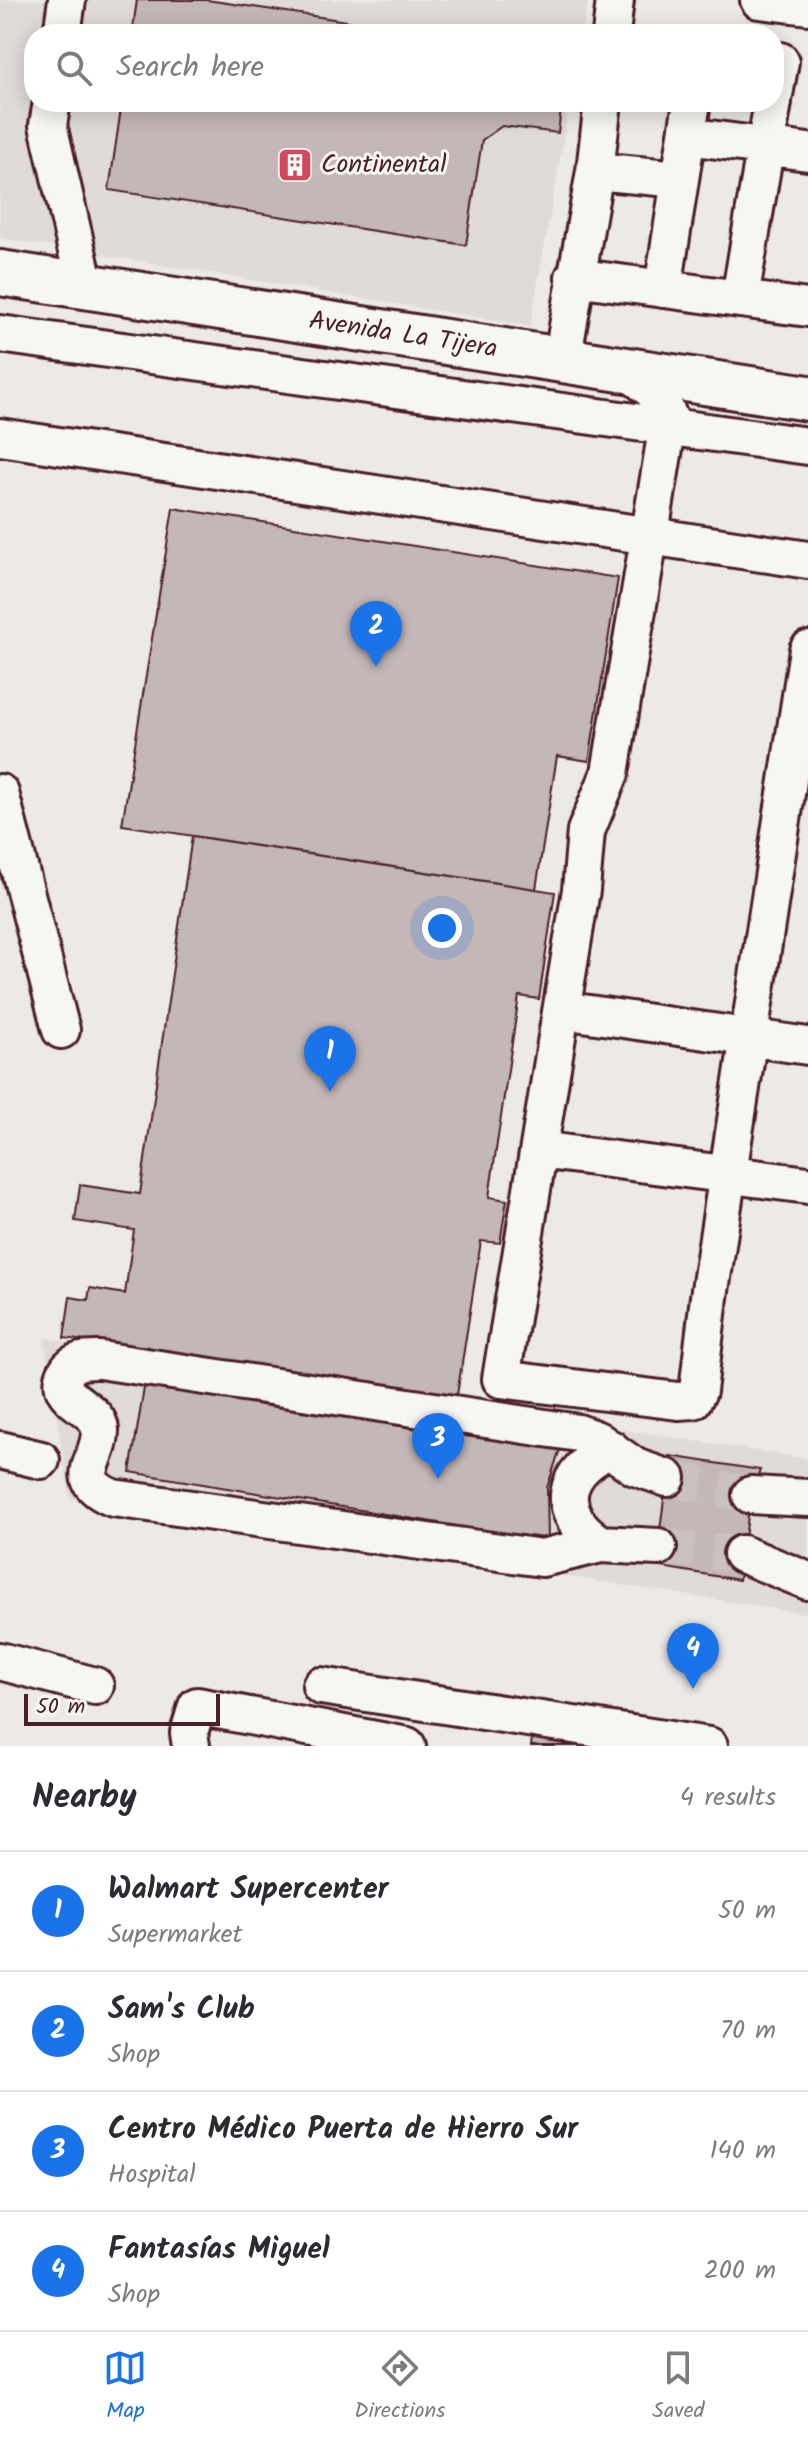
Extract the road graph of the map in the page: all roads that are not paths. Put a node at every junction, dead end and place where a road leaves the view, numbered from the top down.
1 (67, 0) edge
2 (615, 0) edge
3 (759, 0) edge
4 (808, 6) edge
5 (63, 24) edge
6 (612, 24) edge
7 (50, 112) edge
8 (602, 112) edge
9 (771, 112) edge
10 (689, 119) edge
11 (766, 145) junction
12 (808, 152) edge
13 (595, 171) junction
14 (680, 179) junction
15 (0, 273) edge
16 (574, 277) junction
17 (85, 286) junction
18 (663, 289) junction
19 (740, 298) junction
20 (808, 305) edge
21 (0, 334) edge
22 (562, 361) junction
23 (626, 371) junction
24 (724, 385) junction
25 (804, 399) edge
26 (668, 421) junction
27 (0, 437) edge
28 (808, 446) edge
29 (649, 536) junction
30 (808, 560) edge
31 (808, 650) edge
32 (0, 793) edge
33 (562, 1010) junction
34 (61, 1030) dead end
35 (748, 1037) junction
36 (808, 1046) edge
37 (539, 1150) junction
38 (727, 1174) junction
39 (808, 1185) edge
40 (611, 1449) junction
41 (0, 1450) edge
42 (41, 1460) dead end
43 (667, 1478) tunnel mouth
44 (751, 1495) tunnel mouth
45 (808, 1498) edge
46 (601, 1544) junction
47 (658, 1547) tunnel mouth
48 (742, 1554) tunnel mouth
49 (808, 1581) edge
50 (0, 1661) edge
51 (95, 1686) dead end
52 (321, 1686) dead end
53 (191, 1746) edge
54 (407, 1746) edge
55 (709, 1746) edge

1 - 5 street
2 - 6 street
3 - 4 street
7 - 17 street
8 - 13 street
9 - 11 street
10 - 11 street
10 - 14 street
11 - 12 street
11 - 19 street
13 - 14 street
13 - 16 street
14 - 18 street
15 - 17 main road, Avenida La Tijera
16 - 18 street
16 - 22 street
17 - 22 main road, Avenida La Tijera
18 - 19 street
19 - 20 street
21 - 26 street
22 - 23 main road, Avenida La Tijera
23 - 24 main road, Avenida La Tijera
23 - 26 street
24 - 25 main road, Avenida La Tijera
24 - 26 street
26 - 28 street
26 - 29 street
27 - 29 street
29 - 30 street
29 - 33 street
31 - 35 street
32 - 34 street
33 - 35 street
33 - 37 street
35 - 36 street
35 - 38 street
37 - 38 street
37 - 38 street
38 - 39 street
40 - 43 street
40 - 46 street
40 - 46 street
41 - 42 street
44 - 45 street
46 - 47 street
48 - 49 street
50 - 51 street
52 - 55 street
53 - 54 street

